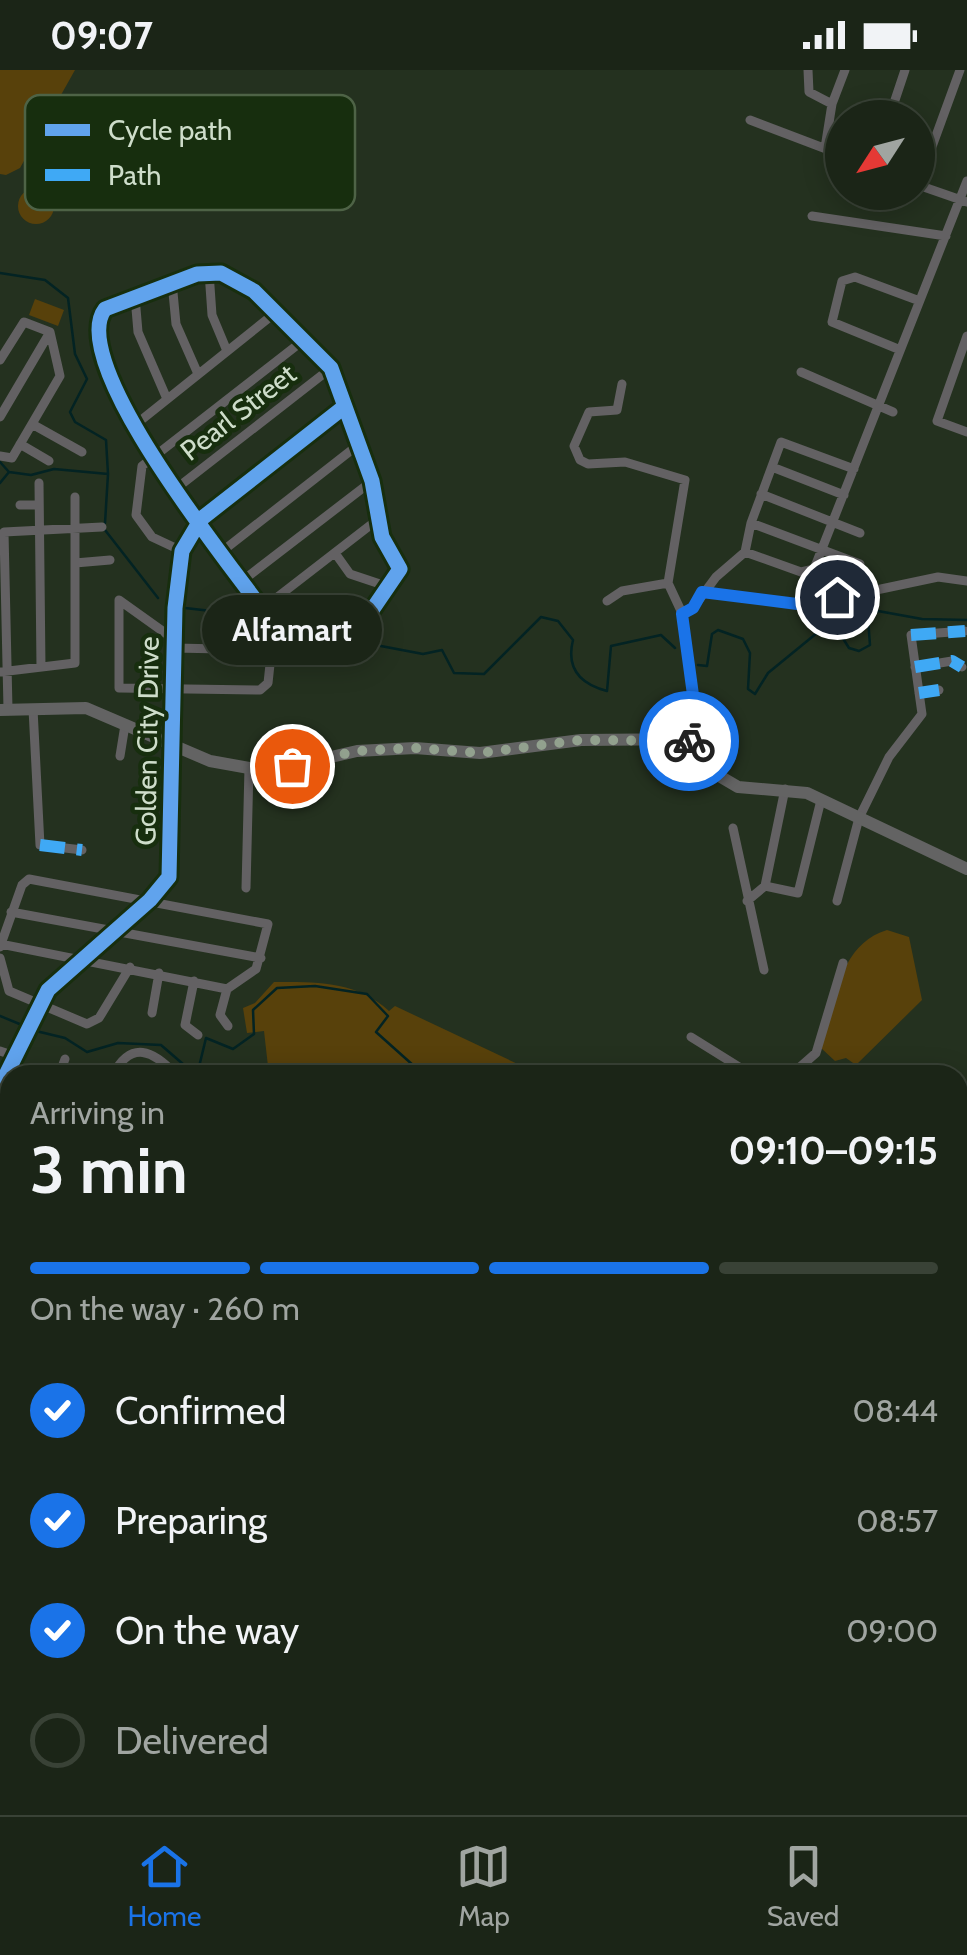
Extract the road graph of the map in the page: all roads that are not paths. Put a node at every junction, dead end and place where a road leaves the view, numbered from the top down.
1 (808, 70) edge
2 (844, 70) edge
3 (905, 70) edge
4 (960, 70) edge
5 (825, 100) edge
6 (833, 100) edge
7 (894, 100) edge
8 (750, 120) dead end
9 (935, 138) edge
10 (825, 148) edge
11 (967, 181) edge
12 (935, 191) edge
13 (964, 200) edge
14 (812, 216) dead end
15 (948, 232) junction
16 (209, 272) junction
17 (172, 282) junction
18 (135, 297) junction
19 (918, 300) junction
20 (275, 313) junction
21 (0, 330) edge
22 (50, 332) junction
23 (967, 336) edge
24 (13, 337) junction
25 (305, 339) junction
26 (898, 350) junction
27 (227, 351) junction
28 (0, 360) edge
29 (331, 368) junction
30 (956, 368) junction
31 (801, 372) dead end
32 (967, 372) edge
33 (198, 374) junction
34 (622, 384) dead end
35 (166, 400) junction
36 (879, 405) junction
37 (344, 407) junction
38 (892, 412) dead end
39 (0, 416) edge
40 (32, 424) junction
41 (135, 424) junction
42 (967, 432) edge
43 (20, 444) junction
44 (358, 445) junction
45 (82, 452) dead end
46 (0, 456) edge
47 (152, 458) junction
48 (50, 461) dead end
49 (772, 466) junction
50 (854, 469) junction
51 (372, 481) junction
52 (39, 483) dead end
53 (173, 491) junction
54 (761, 494) junction
55 (844, 496) junction
56 (75, 497) dead end
57 (20, 505) dead end
58 (39, 505) junction
59 (378, 520) junction
60 (751, 523) junction
61 (834, 523) junction
62 (196, 524) junction
63 (102, 527) dead end
64 (75, 528) junction
65 (40, 530) junction
66 (860, 533) dead end
67 (182, 551) junction
68 (823, 551) junction
69 (746, 552) junction
70 (220, 553) junction
71 (335, 553) junction
72 (1, 560) edge
73 (110, 560) dead end
74 (75, 564) junction
75 (860, 564) dead end
76 (242, 581) junction
77 (967, 581) edge
78 (668, 583) junction
79 (389, 587) junction
80 (702, 592) junction
81 (606, 602) dead end
82 (262, 609) junction
83 (682, 614) junction
84 (966, 631) edge
85 (175, 644) junction
86 (915, 667) junction
87 (962, 667) dead end
88 (41, 668) junction
89 (4, 671) edge
90 (174, 688) junction
91 (940, 690) dead end
92 (919, 693) junction
93 (4, 709) edge
94 (33, 709) junction
95 (125, 724) junction
96 (699, 739) junction
97 (171, 745) junction
98 (120, 756) dead end
99 (249, 768) junction
100 (785, 789) junction
101 (821, 800) junction
102 (859, 818) junction
103 (732, 828) dead end
104 (82, 850) dead end
105 (967, 868) edge
106 (765, 886) junction
107 (246, 888) dead end
108 (150, 900) junction
109 (837, 901) dead end
110 (747, 902) junction
111 (11, 912) junction
112 (116, 930) junction
113 (0, 946) edge
114 (0, 958) edge
115 (83, 958) junction
116 (261, 958) junction
117 (843, 963) dead end
118 (130, 967) junction
119 (764, 970) dead end
120 (159, 973) junction
121 (194, 981) junction
122 (227, 989) junction
123 (38, 1005) junction
124 (152, 1013) dead end
125 (228, 1026) dead end
126 (198, 1036) dead end
127 (691, 1037) dead end
128 (0, 1051) edge
129 (15, 1056) junction
130 (65, 1060) dead end
131 (10, 1065) edge
132 (63, 1065) edge
133 (118, 1065) edge
134 (166, 1065) edge
135 (736, 1065) edge
136 (802, 1065) edge

1 - 5 street
2 - 6 street
3 - 7 street
4 - 9 street
8 - 10 street
11 - 13 street
12 - 13 street
13 - 15 street
14 - 15 street
15 - 19 street
16 - 17 street
16 - 20 street
16 - 27 street
17 - 18 street
17 - 33 street
18 - 35 street
18 - 41 street
19 - 26 street
19 - 26 street
20 - 25 street
20 - 27 street
21 - 24 street
22 - 24 street
22 - 39 street
22 - 40 street
23 - 30 street
24 - 28 street
25 - 29 street
25 - 47 street
26 - 36 street
27 - 33 street
29 - 37 street
29 - 53 street, Pearl Street
30 - 32 street
30 - 42 street
31 - 36 street
33 - 35 street
34 - 78 street
35 - 41 street
36 - 38 street
36 - 50 street
37 - 44 street
37 - 62 street, Golden City Drive
40 - 43 street
40 - 45 street
41 - 47 street
43 - 46 street
43 - 48 street
44 - 51 street
44 - 70 street
47 - 53 street
47 - 67 street
49 - 50 street
49 - 54 street
49 - 55 street
50 - 55 street
51 - 59 street
51 - 76 street
52 - 58 street
53 - 62 street
54 - 60 street
54 - 61 street
55 - 61 street
56 - 64 street
57 - 58 street
58 - 65 street
59 - 71 street
59 - 79 street
60 - 68 street
60 - 69 street
61 - 66 street
61 - 68 street
62 - 67 street, Golden City Drive
62 - 70 street
63 - 64 street
64 - 65 street
64 - 74 street
65 - 72 street
65 - 88 street
67 - 85 street, Golden City Drive
68 - 69 street
68 - 75 street
69 - 80 street
70 - 76 street
71 - 79 street
71 - 82 street
72 - 89 street
73 - 74 street
74 - 88 street
76 - 82 street
77 - 80 street
78 - 81 street
78 - 83 street
79 - 82 street
80 - 83 street
83 - 96 street
84 - 86 street
85 - 90 street, Golden City Drive
85 - 90 street
85 - 90 street
86 - 87 street
86 - 92 street
88 - 89 street
89 - 93 street
90 - 97 street, Golden City Drive
91 - 92 street
92 - 102 street
93 - 94 street
94 - 95 street
94 - 104 street
95 - 97 street
95 - 98 street
96 - 99 street
96 - 100 street
97 - 99 street
97 - 108 street, Golden City Drive
99 - 107 street
100 - 101 street
100 - 106 street
101 - 102 street
101 - 106 street
102 - 105 street
102 - 109 street
103 - 110 street
106 - 110 street
108 - 111 street
108 - 112 street, Golden City Drive
108 - 116 street
110 - 119 street
111 - 112 street
111 - 113 street
112 - 115 street, Golden City Drive
112 - 116 street
113 - 115 street
114 - 123 street
115 - 118 street
115 - 123 street, Golden City Drive
116 - 122 street
117 - 136 street
118 - 120 street
118 - 123 street
120 - 121 street
120 - 124 street
121 - 122 street
121 - 126 street
122 - 125 street
123 - 129 street, Golden City Drive
127 - 135 street
128 - 129 street
129 - 131 street, Golden City Drive
130 - 132 street
133 - 134 street

